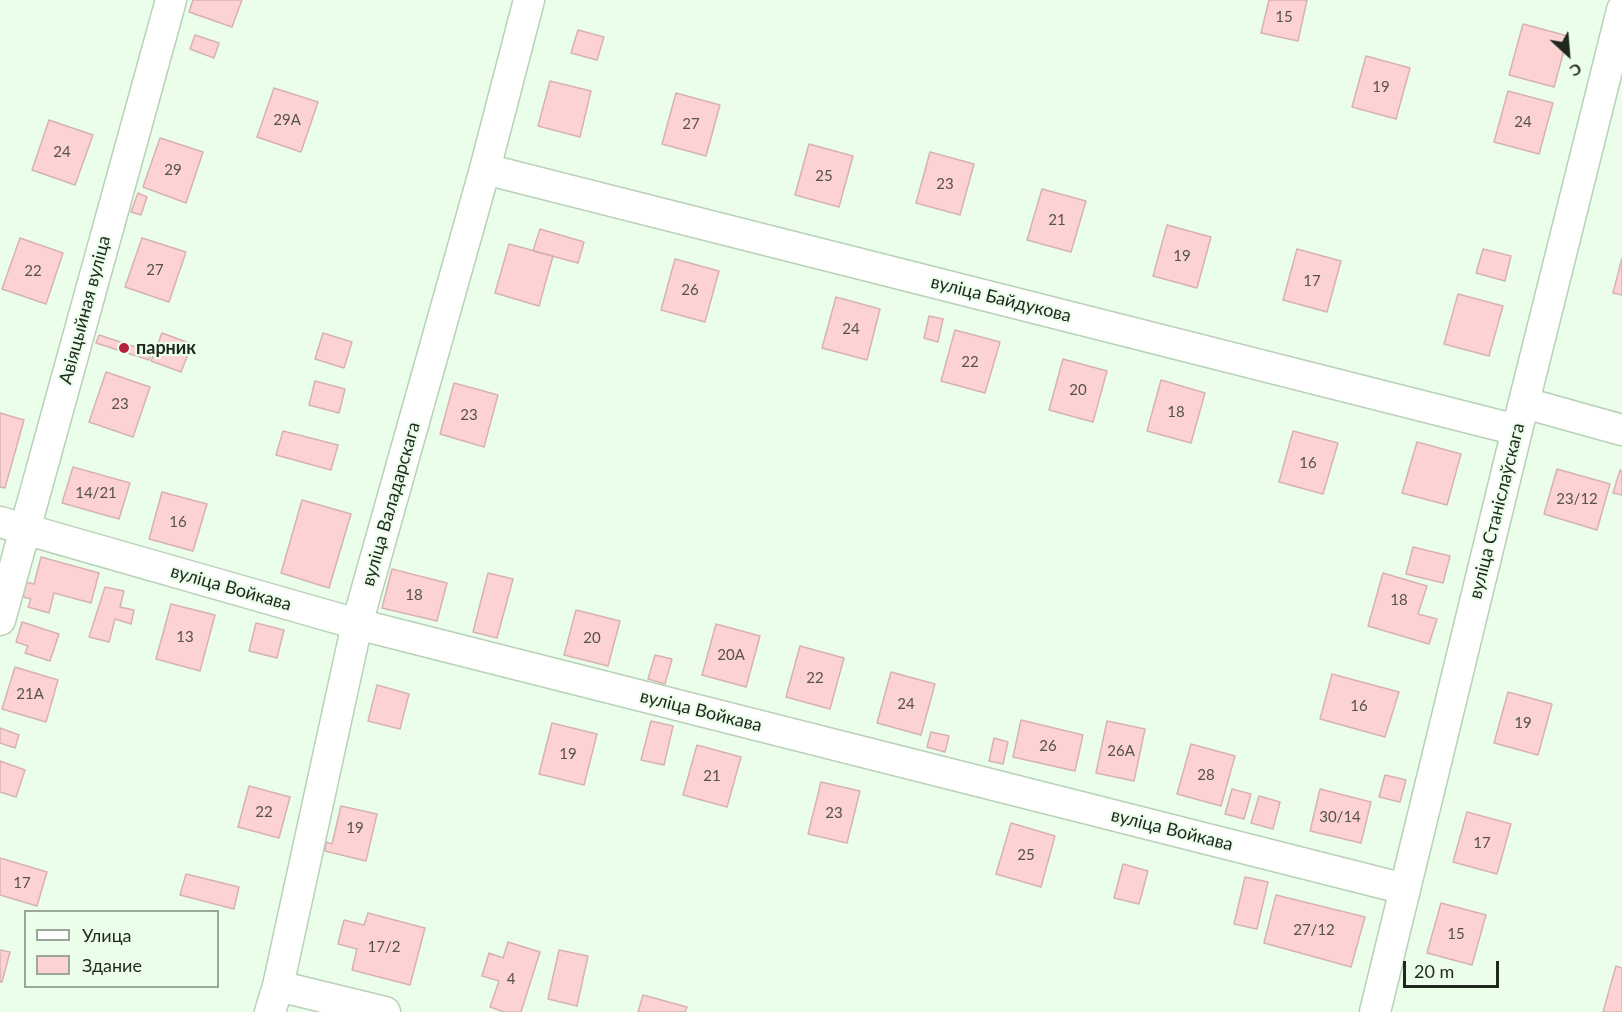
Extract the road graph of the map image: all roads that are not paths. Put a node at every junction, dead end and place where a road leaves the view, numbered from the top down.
1 (171, 0) edge
2 (529, 0) edge
3 (1622, 10) edge
4 (485, 169) junction
5 (1521, 417) junction
6 (1622, 430) edge
7 (13, 526) edge
8 (0, 620) edge
9 (357, 624) junction
10 (1405, 889) junction
11 (274, 999) edge
12 (386, 1012) edge
13 (1375, 1012) edge

1 - 7 street, Авіяцыйная вуліца
2 - 4 street, вуліца Валадарскага
3 - 5 street, вуліца Станіслаўскага
4 - 5 street, вуліца Байдукова
4 - 9 street, вуліца Валадарскага
5 - 6 street, вуліца Байдукова
5 - 10 street, вуліца Станіслаўскага
7 - 8 street, Авіяцыйная вуліца
7 - 9 street, вуліца Войкава
9 - 10 street, вуліца Войкава
9 - 11 street, вуліца Валадарскага
10 - 13 street, вуліца Станіслаўскага
11 - 12 street

